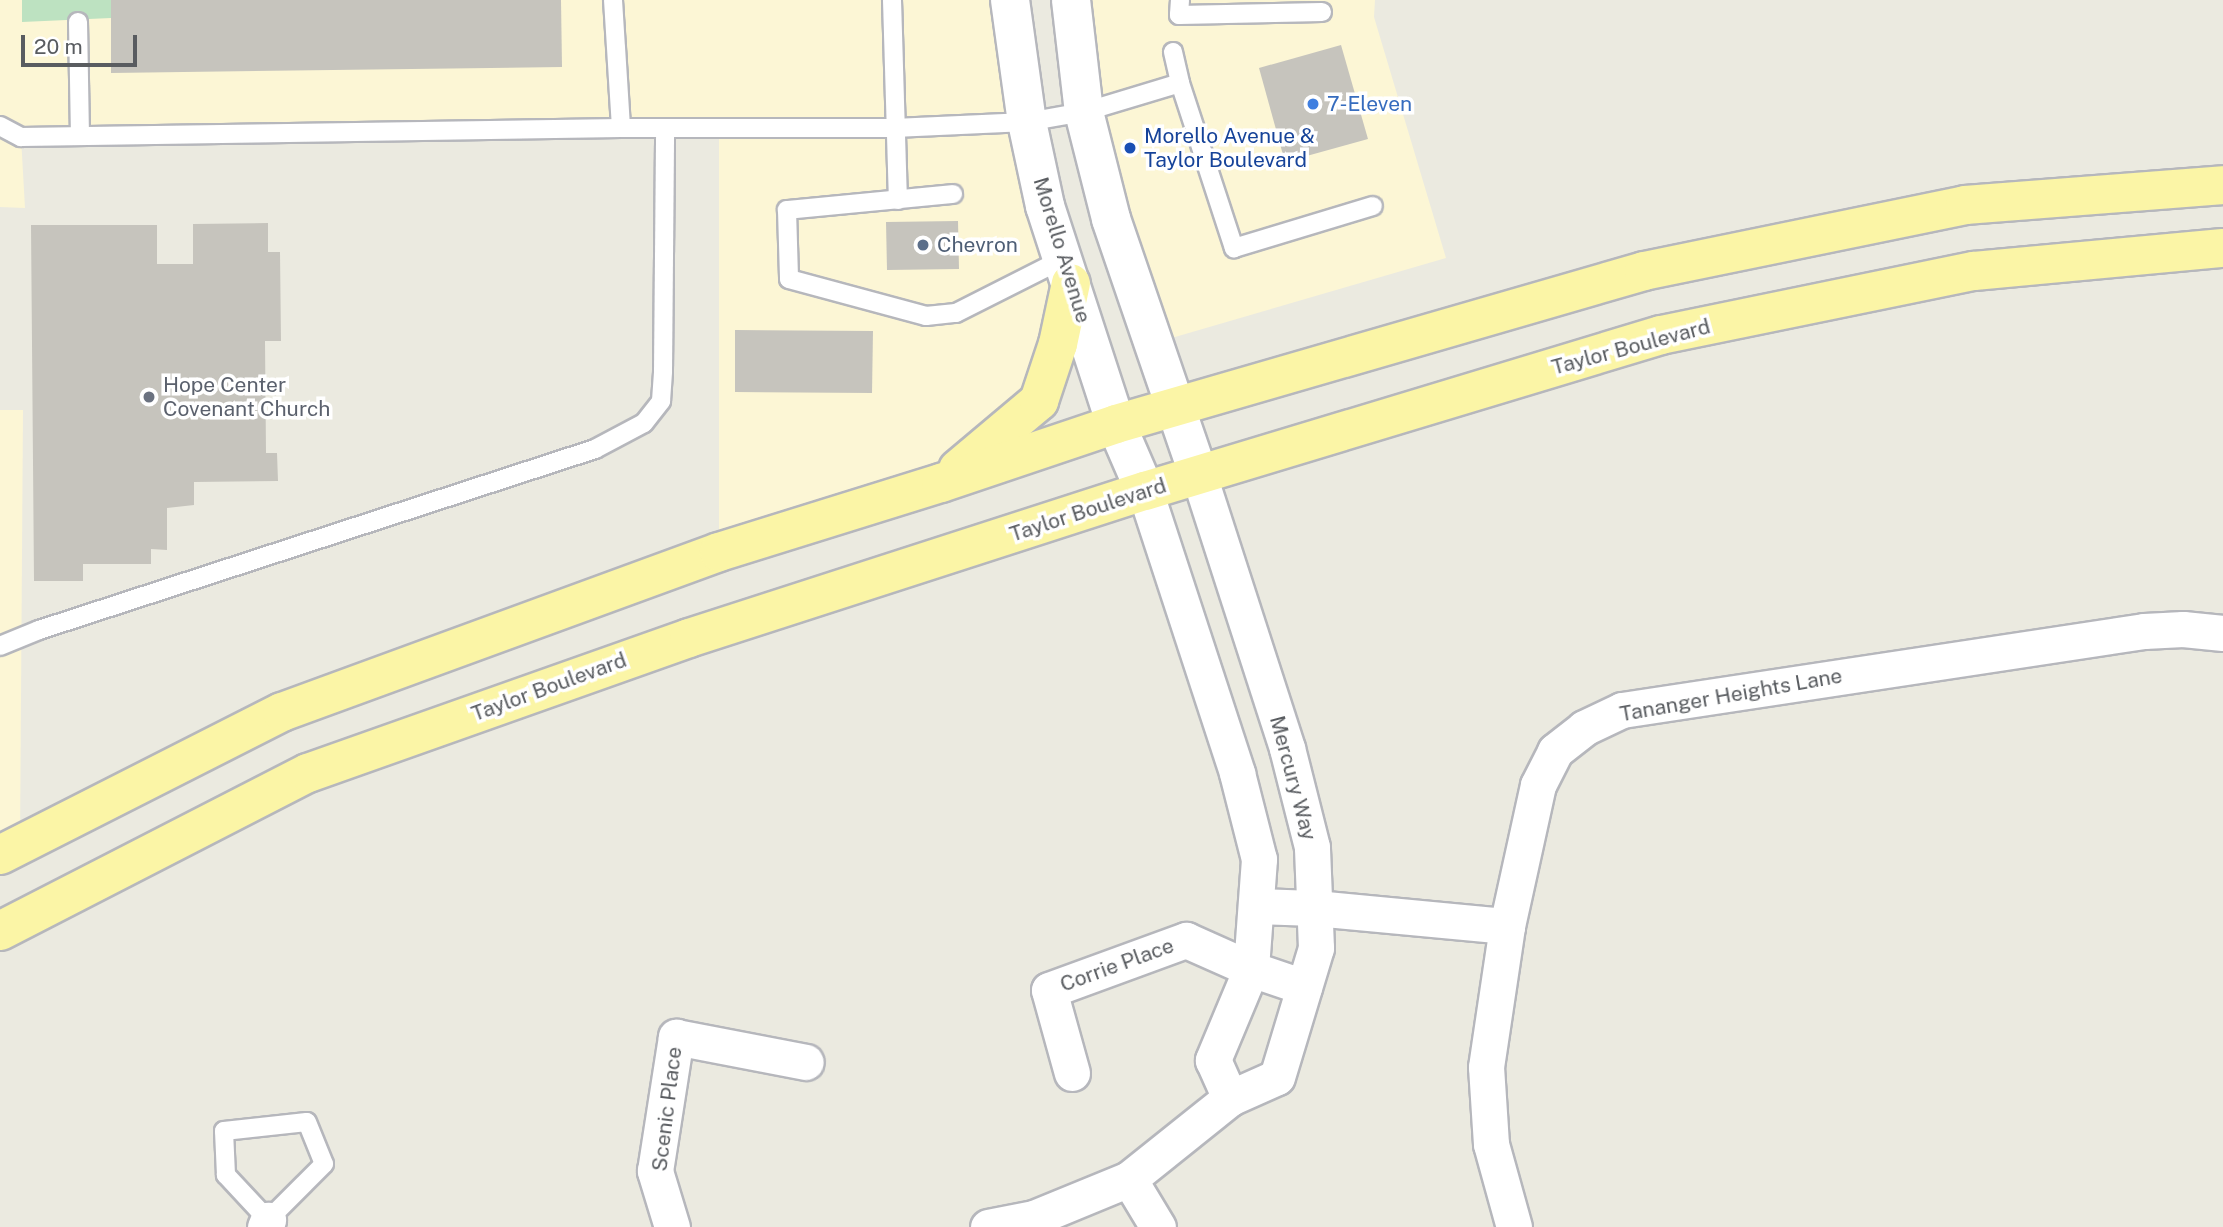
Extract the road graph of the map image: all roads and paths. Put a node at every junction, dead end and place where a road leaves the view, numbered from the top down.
1 (613, 0) edge
2 (892, 0) edge
3 (1010, 0) edge
4 (1071, 0) edge
5 (1180, 0) edge
6 (1322, 12) dead end
7 (78, 22) dead end
8 (1173, 52) dead end
9 (1180, 83) junction
10 (1084, 112) junction
11 (1027, 122) junction
12 (0, 126) edge
13 (621, 128) junction
14 (664, 128) junction
15 (894, 128) junction
16 (80, 135) junction
17 (2223, 185) edge
18 (953, 194) dead end
19 (898, 200) junction
20 (1373, 206) dead end
21 (2223, 248) edge
22 (1067, 271) junction
23 (1176, 407) junction
24 (1116, 424) junction
25 (1199, 476) junction
26 (941, 484) junction
27 (1145, 491) junction
28 (2223, 634) edge
29 (0, 646) edge
30 (0, 855) edge
31 (1255, 906) junction
32 (1315, 908) junction
33 (1507, 926) junction
34 (0, 931) edge
35 (1251, 969) junction
36 (1304, 987) junction
37 (806, 1062) dead end
38 (1072, 1073) dead end
39 (1230, 1098) junction
40 (1129, 1179) junction
41 (266, 1223) edge
42 (672, 1227) edge
43 (988, 1227) edge
44 (1158, 1227) edge
45 (1514, 1227) edge

1 - 13 lane
2 - 15 lane
3 - 11 street, Morello Avenue
4 - 10 street
5 - 6 lane
7 - 16 lane
8 - 9 lane
9 - 10 lane
9 - 20 lane
10 - 11 lane
10 - 23 street
11 - 15 lane
11 - 22 street, Morello Avenue
12 - 16 lane
13 - 14 lane
13 - 16 lane
14 - 15 lane
14 - 29 lane
15 - 19 lane
17 - 23 main road
18 - 19 lane
19 - 22 lane
21 - 25 main road, Taylor Boulevard
22 - 24 street, Morello Avenue
22 - 26 main road
23 - 24 main road
23 - 25 street
24 - 26 main road
24 - 27 street, Morello Avenue
25 - 27 main road, Taylor Boulevard
25 - 32 street, Mercury Way
26 - 30 main road
27 - 31 street
27 - 34 main road, Taylor Boulevard
28 - 33 street, Tananger Heights Lane
31 - 32 street
31 - 35 street
32 - 33 street
32 - 36 street, Mercury Way
33 - 45 street, Tananger Heights Lane
35 - 36 street, Corrie Place
35 - 38 street, Corrie Place
35 - 39 street
36 - 39 street, Mercury Way
37 - 42 street, Scenic Place
39 - 40 street, Mercury Way
40 - 43 street, Mercury Way
40 - 44 street
41 - 41 lane

